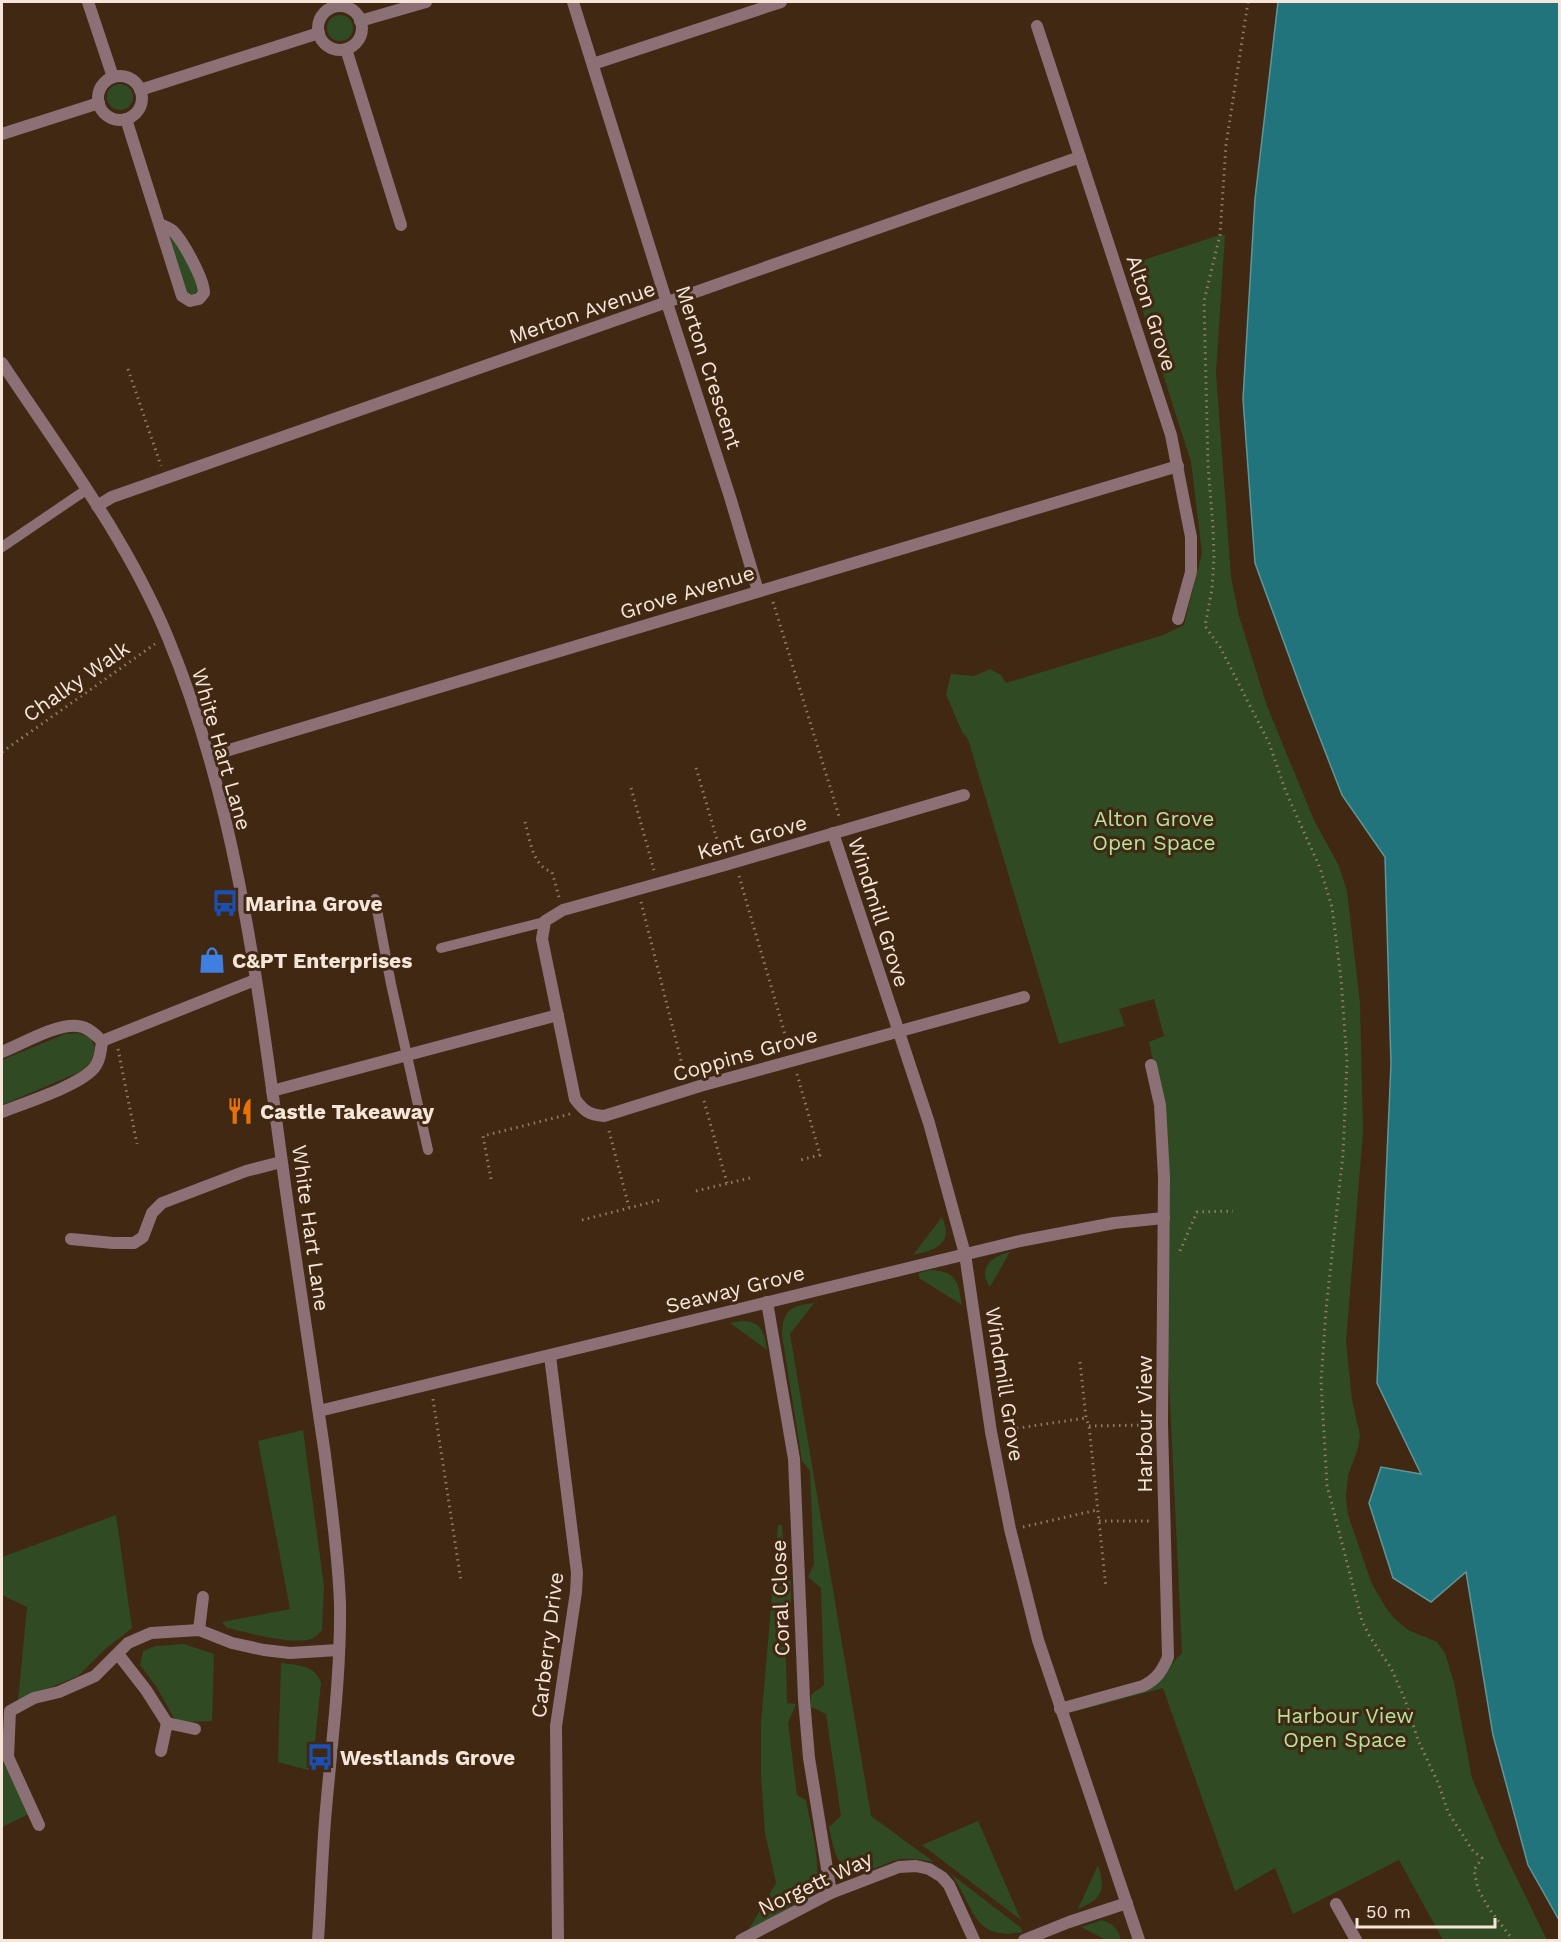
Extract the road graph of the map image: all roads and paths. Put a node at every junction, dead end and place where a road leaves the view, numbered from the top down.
1 (426, 2) edge
2 (573, 2) edge
3 (781, 2) edge
4 (1248, 2) edge
5 (90, 3) edge
6 (331, 5) edge
7 (360, 21) junction
8 (1037, 26) dead end
9 (319, 33) junction
10 (346, 49) junction
11 (593, 64) junction
12 (113, 77) junction
13 (140, 90) junction
14 (99, 104) junction
15 (126, 118) junction
16 (2, 134) edge
17 (1080, 157) junction
18 (160, 224) junction
19 (401, 225) dead end
20 (667, 303) junction
21 (2, 363) edge
22 (128, 369) dead end
23 (1178, 466) junction
24 (165, 479) junction
25 (86, 490) junction
26 (97, 506) junction
27 (2, 547) edge
28 (764, 589) junction
29 (1178, 619) dead end
30 (167, 636) junction
31 (5, 743) dead end
32 (8, 747) junction
33 (2, 752) edge
34 (208, 756) junction
35 (696, 768) dead end
36 (631, 788) dead end
37 (964, 795) dead end
38 (525, 822) dead end
39 (838, 831) junction
40 (730, 864) junction
41 (658, 884) junction
42 (637, 889) junction
43 (375, 899) dead end
44 (563, 910) junction
45 (548, 919) junction
46 (441, 948) dead end
47 (255, 980) junction
48 (1024, 998) dead end
49 (558, 1016) junction
50 (897, 1031) junction
51 (115, 1036) junction
52 (102, 1041) junction
53 (2, 1052) edge
54 (406, 1056) junction
55 (793, 1060) junction
56 (1151, 1065) dead end
57 (694, 1088) junction
58 (272, 1091) junction
59 (584, 1111) junction
60 (2, 1112) edge
61 (604, 1116) junction
62 (137, 1144) dead end
63 (428, 1150) dead end
64 (800, 1160) dead end
65 (281, 1162) junction
66 (754, 1177) dead end
67 (491, 1179) dead end
68 (727, 1183) junction
69 (696, 1191) dead end
70 (660, 1200) dead end
71 (629, 1207) junction
72 (1233, 1211) dead end
73 (1164, 1218) junction
74 (582, 1220) dead end
75 (71, 1239) dead end
76 (965, 1254) junction
77 (1178, 1256) dead end
78 (767, 1302) junction
79 (550, 1356) junction
80 (1080, 1362) dead end
81 (430, 1384) junction
82 (319, 1411) junction
83 (1086, 1418) junction
84 (1162, 1424) junction
85 (1089, 1426) junction
86 (991, 1431) junction
87 (1097, 1510) junction
88 (1099, 1521) junction
89 (1164, 1521) junction
90 (1010, 1529) junction
91 (461, 1581) dead end
92 (1106, 1588) dead end
93 (203, 1597) dead end
94 (199, 1630) junction
95 (338, 1650) junction
96 (118, 1654) junction
97 (6, 1708) edge
98 (1060, 1709) junction
99 (167, 1722) junction
100 (195, 1729) dead end
101 (161, 1751) dead end
102 (39, 1826) dead end
103 (831, 1893) junction
104 (1126, 1903) junction
105 (1336, 1904) dead end
106 (318, 1941) edge
107 (558, 1941) edge
108 (741, 1941) edge
109 (974, 1941) edge
110 (1024, 1941) edge
111 (1140, 1941) edge
112 (1356, 1941) edge
113 (1513, 1941) edge

1 - 7 street
2 - 11 street, Merton Crescent
3 - 11 street
4 - 113 path
5 - 12 street
6 - 7 street
6 - 9 street
7 - 10 street
8 - 17 street, Alton Grove
9 - 10 street
9 - 13 street
10 - 19 street
11 - 20 street, Merton Crescent
12 - 13 street
12 - 14 street
13 - 15 street
14 - 15 street
14 - 16 street
15 - 18 street
17 - 20 street, Merton Avenue
17 - 23 street, Alton Grove
18 - 18 street
20 - 24 street, Merton Avenue
20 - 28 street, Merton Crescent
21 - 25 street, White Hart Lane
22 - 24 path
23 - 28 street, Grove Avenue
23 - 29 street, Alton Grove
24 - 26 street, Merton Avenue
25 - 26 street, White Hart Lane
25 - 27 lane
26 - 30 street, White Hart Lane
28 - 34 street, Grove Avenue
28 - 39 path
30 - 32 path, Chalky Walk
30 - 34 street, White Hart Lane
31 - 32 path
32 - 33 path, Chalky Walk
34 - 47 street, White Hart Lane
35 - 40 path
36 - 41 path
37 - 39 street, Kent Grove
38 - 44 path
39 - 40 street, Kent Grove
39 - 50 street, Windmill Grove
40 - 41 street, Kent Grove
40 - 55 path
41 - 42 street, Kent Grove
42 - 44 street, Kent Grove
42 - 57 path
43 - 54 lane
44 - 45 street, Kent Grove
45 - 46 lane
45 - 49 street
47 - 51 street
47 - 58 street, White Hart Lane
48 - 50 street, Coppins Grove
49 - 54 street
49 - 59 street
50 - 55 street, Coppins Grove
50 - 76 street, Windmill Grove
51 - 52 street
51 - 62 path
52 - 53 street
52 - 60 street
54 - 58 street
54 - 63 lane
55 - 57 street, Coppins Grove
55 - 64 path
56 - 73 street, Harbour View
57 - 61 street, Coppins Grove
57 - 68 path
58 - 65 street, White Hart Lane
59 - 61 street
59 - 67 path
61 - 71 path
65 - 75 street
65 - 82 street, White Hart Lane
66 - 68 path
68 - 69 path
70 - 71 path
71 - 74 path
72 - 77 path
73 - 76 street, Seaway Grove
73 - 84 street, Harbour View
76 - 78 street, Seaway Grove
76 - 86 street, Windmill Grove
78 - 79 street, Seaway Grove
78 - 103 street, Coral Close
79 - 81 street, Seaway Grove
79 - 107 street, Carberry Drive
80 - 83 path
81 - 82 street, Seaway Grove
81 - 91 path
82 - 95 street, White Hart Lane
83 - 85 path
83 - 86 path
84 - 85 path
84 - 89 street, Harbour View
85 - 87 path
86 - 90 street, Windmill Grove
87 - 88 path
87 - 90 path
88 - 89 path
88 - 92 path
89 - 98 street, Harbour View
90 - 98 street, Windmill Grove
93 - 94 street
94 - 95 street
94 - 96 street
95 - 106 street, White Hart Lane
96 - 97 street
96 - 99 street
97 - 102 street
98 - 104 street, Windmill Grove
99 - 100 street
99 - 101 street
103 - 108 street, Norgett Way
103 - 109 street, Norgett Way
104 - 110 street
104 - 111 street, Windmill Grove
105 - 112 street

